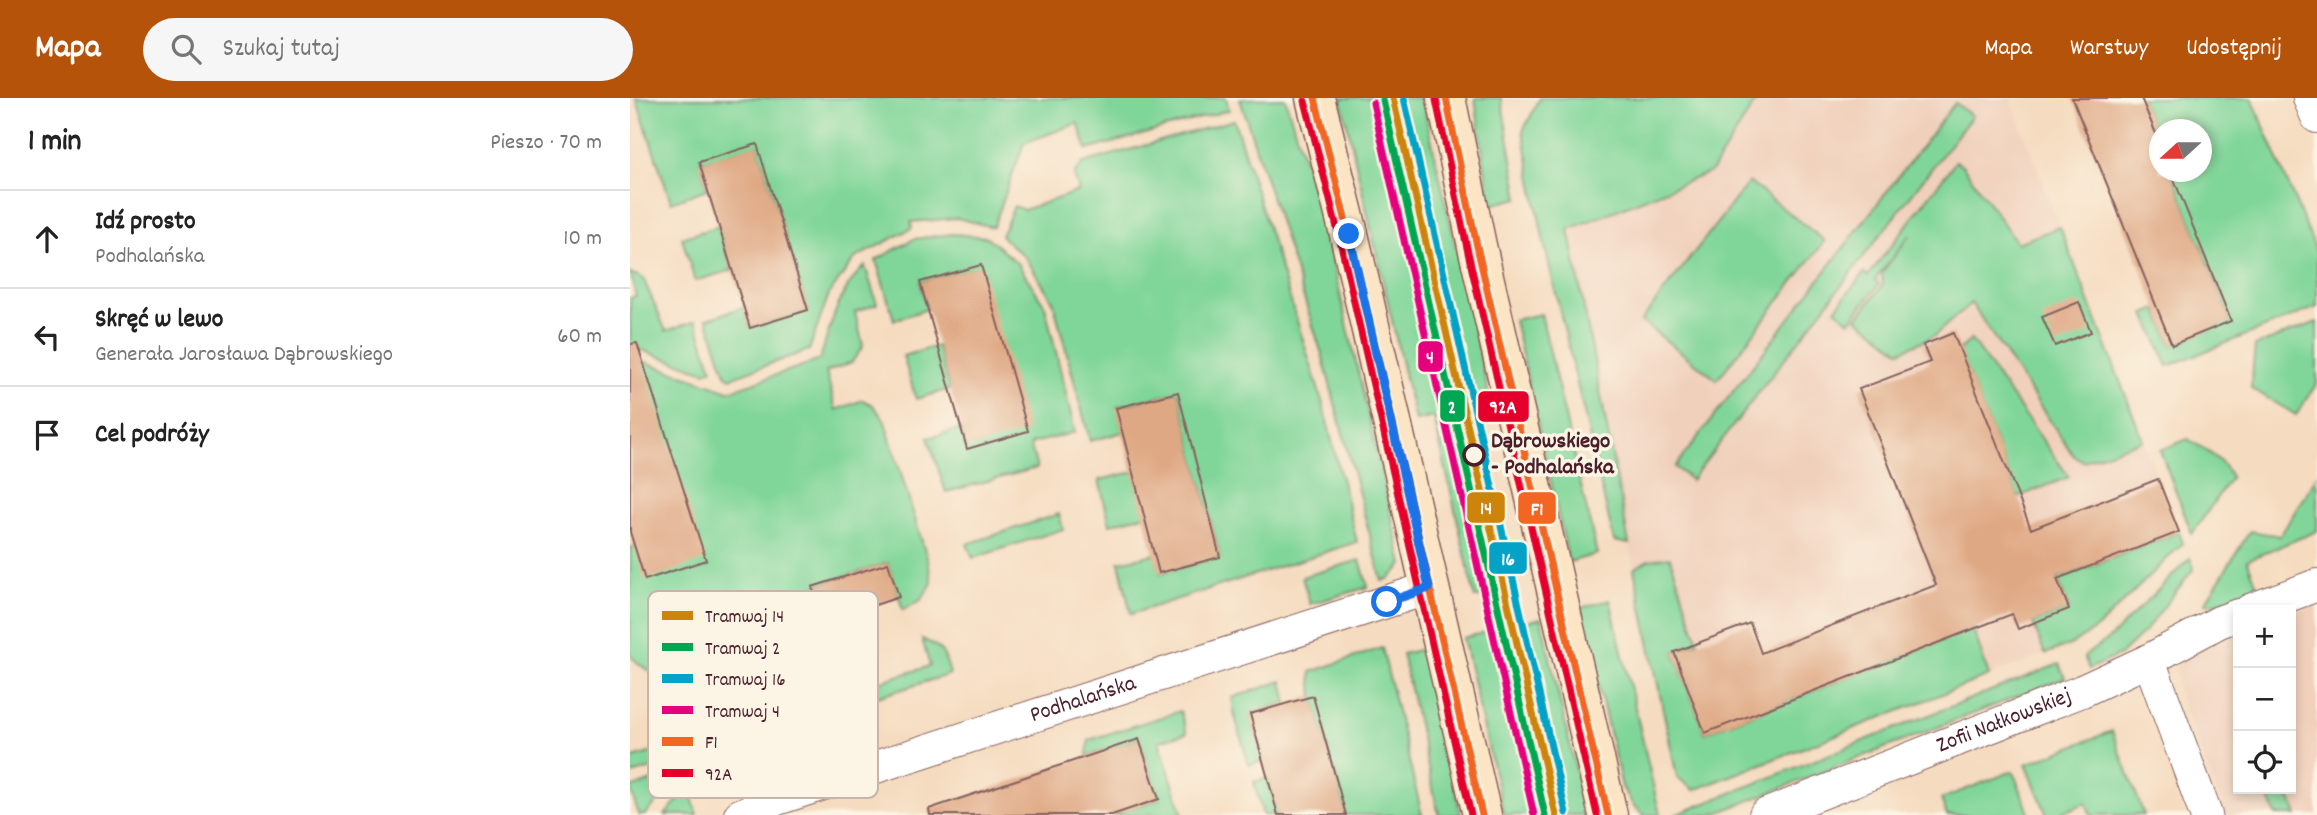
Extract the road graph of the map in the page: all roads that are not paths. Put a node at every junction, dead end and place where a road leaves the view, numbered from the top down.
1 (1315, 98) edge
2 (1446, 98) edge
3 (2309, 98) edge
4 (2317, 117) edge
5 (2317, 585) edge
6 (1429, 588) junction
7 (2263, 605) edge
8 (2233, 617) edge
9 (2150, 660) junction
10 (878, 766) edge
11 (780, 798) edge
12 (740, 815) edge
13 (1482, 815) edge
14 (1608, 815) edge
15 (1765, 815) edge
16 (2206, 815) edge

1 - 6 main road
2 - 14 main road
3 - 4 street
5 - 7 street
6 - 10 street, Podhalańska
6 - 13 main road
8 - 9 street, Zofii Nałkowskiej
9 - 15 street, Zofii Nałkowskiej
9 - 16 street
11 - 12 street, Podhalańska

